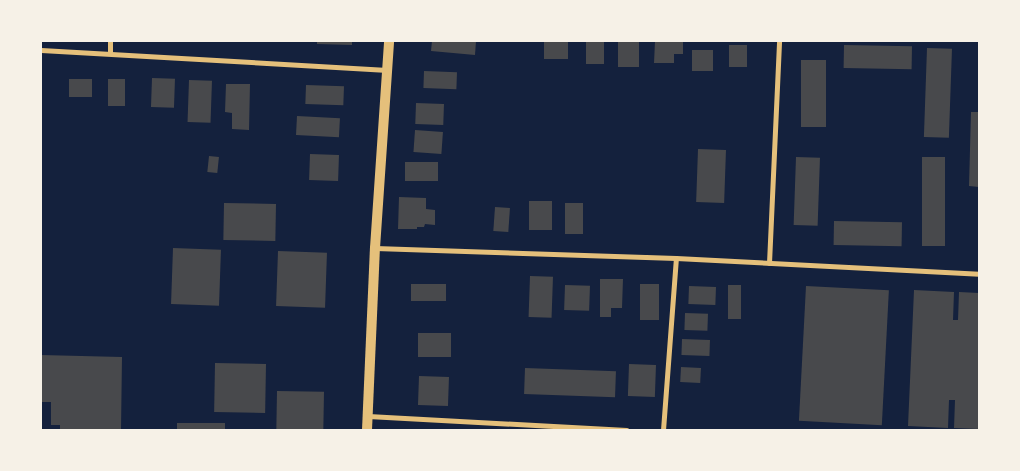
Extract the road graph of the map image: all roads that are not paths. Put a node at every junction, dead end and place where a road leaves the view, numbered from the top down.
1 (110, 41) edge
2 (389, 41) edge
3 (779, 41) edge
4 (41, 50) edge
5 (110, 53) junction
6 (388, 70) junction
7 (375, 248) junction
8 (676, 258) junction
9 (769, 263) junction
10 (979, 274) edge
11 (368, 416) junction
12 (367, 430) edge
13 (627, 430) edge
14 (663, 430) edge

1 - 5 street
2 - 6 main road
3 - 9 street
4 - 5 street
5 - 6 street
6 - 7 main road
7 - 8 street
7 - 11 main road
8 - 9 street
8 - 14 street
9 - 10 street
11 - 12 main road
11 - 13 street

